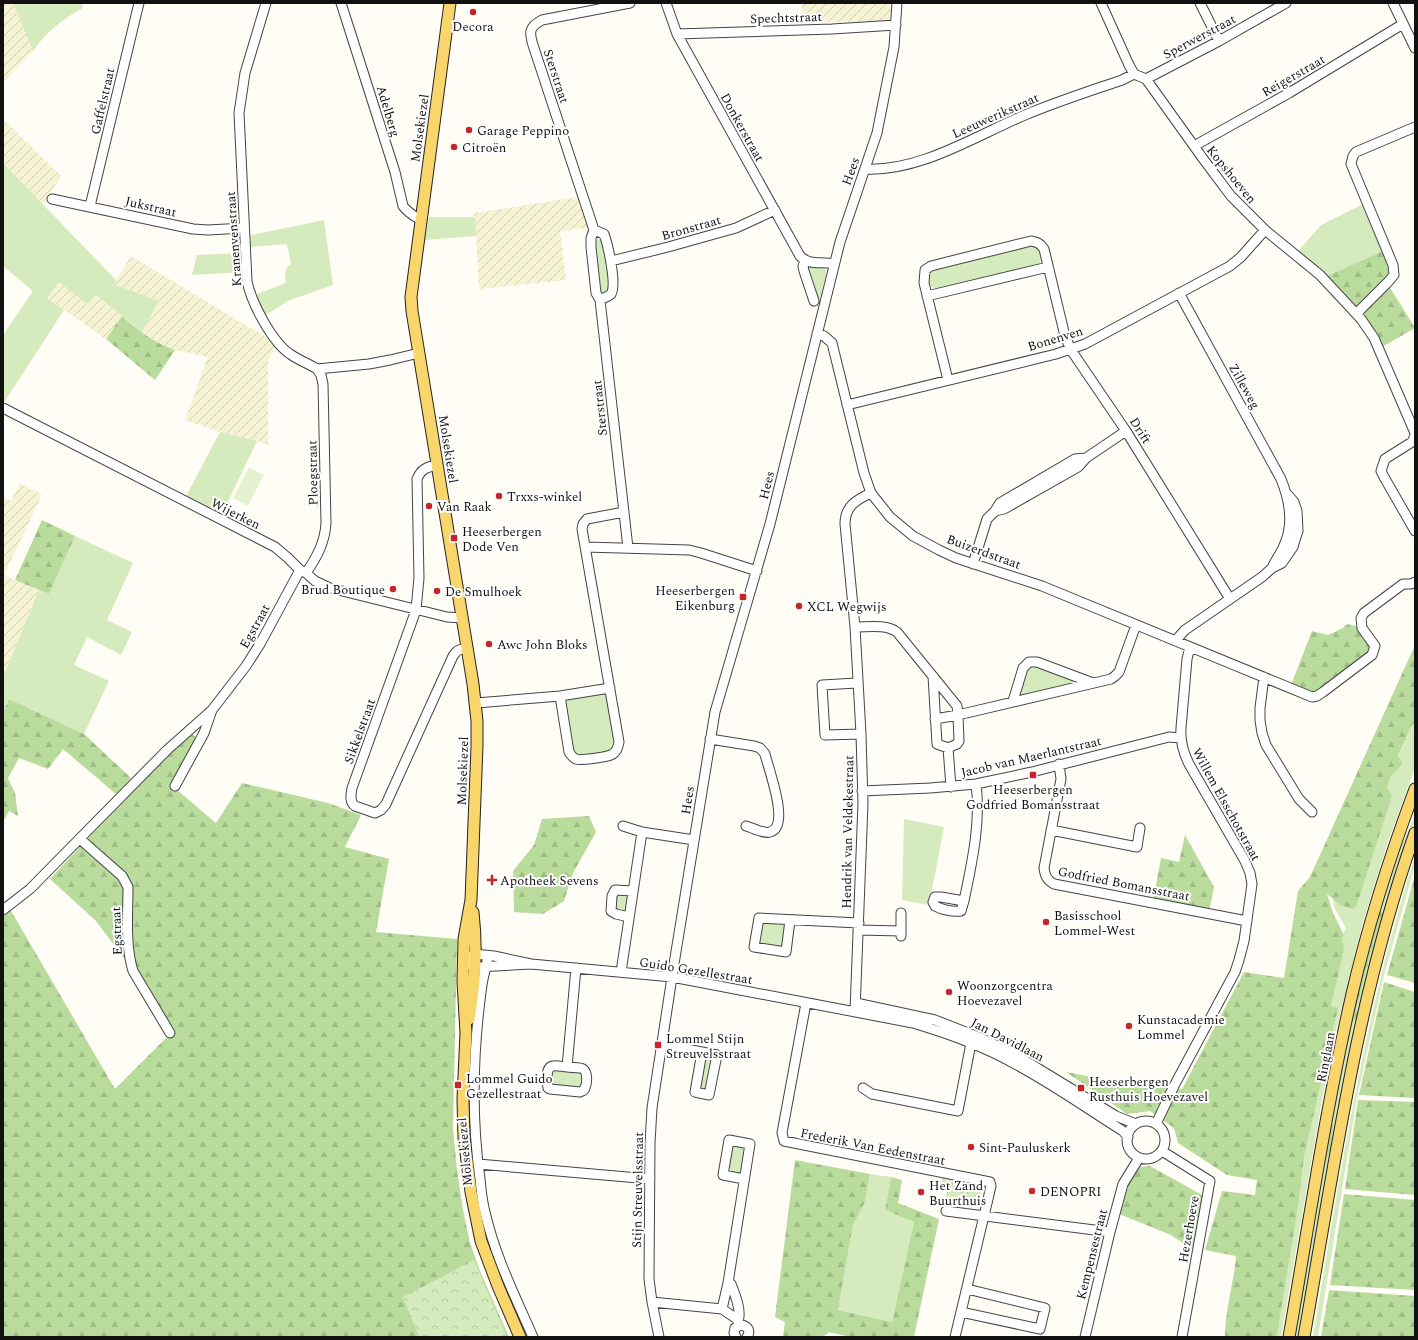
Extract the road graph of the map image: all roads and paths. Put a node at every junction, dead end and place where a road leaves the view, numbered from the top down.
1 (139, 3) edge
2 (266, 3) edge
3 (341, 3) edge
4 (450, 3) edge
5 (630, 3) edge
6 (666, 3) edge
7 (897, 3) edge
8 (1101, 3) edge
9 (1200, 3) edge
10 (1286, 3) edge
11 (1393, 3) edge
12 (1403, 24) junction
13 (896, 25) junction
14 (677, 34) junction
15 (1219, 41) junction
16 (1415, 48) edge
17 (1134, 74) junction
18 (1146, 79) junction
19 (1415, 127) edge
20 (1194, 146) junction
21 (865, 169) junction
22 (52, 199) dead end
23 (90, 206) junction
24 (775, 210) junction
25 (421, 220) junction
26 (244, 228) junction
27 (594, 230) junction
28 (1265, 230) junction
29 (611, 261) junction
30 (805, 261) junction
31 (834, 264) junction
32 (1048, 267) junction
33 (1180, 293) junction
34 (927, 296) junction
35 (600, 300) junction
36 (814, 302) dead end
37 (1357, 313) junction
38 (817, 333) junction
39 (1071, 350) junction
40 (418, 353) junction
41 (317, 369) junction
42 (948, 380) junction
43 (847, 405) junction
44 (3, 408) edge
45 (1126, 431) junction
46 (437, 465) junction
47 (871, 493) junction
48 (624, 512) junction
49 (1415, 531) edge
50 (585, 547) junction
51 (628, 548) junction
52 (973, 564) junction
53 (303, 571) junction
54 (757, 571) junction
55 (1415, 582) edge
56 (1230, 599) junction
57 (416, 610) junction
58 (462, 618) junction
59 (1136, 625) junction
60 (855, 627) junction
61 (1176, 640) junction
62 (467, 647) junction
63 (1190, 647) junction
64 (933, 676) junction
65 (1264, 677) junction
66 (857, 683) junction
67 (1093, 683) junction
68 (610, 688) junction
69 (560, 696) junction
70 (1013, 702) junction
71 (476, 703) junction
72 (212, 710) junction
73 (958, 715) junction
74 (935, 719) junction
75 (861, 734) junction
76 (1180, 738) junction
77 (710, 739) junction
78 (948, 748) junction
79 (1059, 764) junction
80 (976, 784) junction
81 (176, 786) dead end
82 (951, 787) junction
83 (1415, 789) edge
84 (862, 791) junction
85 (1312, 812) dead end
86 (624, 826) dead end
87 (746, 826) dead end
88 (1140, 828) dead end
89 (1051, 830) junction
90 (642, 832) junction
91 (1415, 833) edge
92 (80, 839) junction
93 (694, 840) junction
94 (633, 891) junction
95 (471, 900) junction
96 (964, 901) dead end
97 (3, 910) edge
98 (901, 913) dead end
99 (629, 917) junction
100 (790, 920) junction
101 (1246, 921) junction
102 (858, 927) junction
103 (474, 954) junction
104 (488, 955) junction
105 (464, 960) junction
106 (531, 964) junction
107 (474, 967) junction
108 (487, 967) junction
109 (576, 968) junction
110 (621, 972) junction
111 (672, 977) junction
112 (806, 1003) junction
113 (856, 1007) junction
114 (914, 1019) junction
115 (170, 1033) dead end
116 (466, 1033) junction
117 (971, 1043) junction
118 (662, 1044) junction
119 (702, 1052) dead end
120 (567, 1067) junction
121 (1050, 1080) junction
122 (863, 1088) dead end
123 (1100, 1111) junction
124 (1136, 1124) junction
125 (1156, 1124) junction
126 (1128, 1137) junction
127 (1162, 1151) junction
128 (1139, 1158) junction
129 (478, 1164) junction
130 (650, 1179) junction
131 (744, 1179) junction
132 (946, 1211) dead end
133 (984, 1216) junction
134 (1110, 1232) junction
135 (728, 1283) junction
136 (967, 1289) junction
137 (652, 1302) junction
138 (722, 1309) junction
139 (961, 1312) junction
140 (739, 1323) junction
141 (520, 1337) edge
142 (532, 1337) edge
143 (659, 1337) edge
144 (736, 1337) edge
145 (747, 1337) edge
146 (955, 1337) edge
147 (1085, 1337) edge
148 (1182, 1337) edge
149 (1289, 1337) edge
150 (1304, 1337) edge

1 - 23 street, Gaffelstraat
2 - 26 street, Kranenvenstraat
3 - 25 street, Adelberg
4 - 25 main road, Molsekiezel
5 - 27 street, Sterstraat
6 - 14 street, Donkerstraat
7 - 13 street, Hees
8 - 17 street
9 - 15 street
10 - 15 street, Sperwerstraat
11 - 12 street
12 - 16 street
12 - 20 street, Reigerstraat
13 - 14 street, Spechtstraat
13 - 21 street, Hees
14 - 24 street, Donkerstraat
15 - 18 street, Sperwerstraat
17 - 18 street
17 - 21 street, Leeuwerikstraat
18 - 20 street, Kopshoeven
19 - 37 street
20 - 28 street, Kopshoeven
21 - 31 street, Hees
22 - 23 street, Jukstraat
23 - 26 street, Jukstraat
24 - 29 street, Bronstraat
24 - 30 street, Donkerstraat
25 - 40 main road, Molsekiezel
26 - 41 street, Kranenvenstraat
27 - 29 street, Sterstraat
27 - 35 street, Sterstraat
28 - 33 street, Bonenven
28 - 37 street, Kopshoeven
29 - 35 street, Sterstraat
30 - 31 street
30 - 36 street, Donkerstraat
31 - 38 street, Hees
32 - 34 street
32 - 34 street, Drift
32 - 39 street, Drift
33 - 39 street, Bonenven
33 - 56 street, Zilleweg
34 - 42 street, Drift
35 - 48 street, Sterstraat
37 - 49 street, Kopshoeven
38 - 43 street, Buizerdstraat
38 - 54 street, Hees
39 - 42 street, Bonenven
39 - 45 street, Drift
40 - 41 street
40 - 46 main road, Molsekiezel
41 - 53 street, Ploegstraat
42 - 43 street, Bonenven
43 - 47 street, Buizerdstraat
44 - 53 street, Wijerken
45 - 52 street
45 - 56 street, Drift
46 - 57 street, Sikkelstraat
46 - 58 main road, Molsekiezel
47 - 52 street, Buizerdstraat
47 - 60 street, Hendrik van Veldekestraat
48 - 50 street
48 - 51 street, Sterstraat
50 - 51 street
50 - 68 street
51 - 54 street
52 - 59 street, Buizerdstraat
53 - 57 street, Wijerken
53 - 72 street, Egstraat
54 - 77 street, Hees
55 - 65 street, Buizerdstraat
56 - 61 street, Zilleweg
57 - 58 street, Wijerken
57 - 62 street, Sikkelstraat
58 - 62 main road, Molsekiezel
59 - 61 street, Buizerdstraat
59 - 67 street
60 - 64 street
60 - 66 street, Hendrik van Veldekestraat
61 - 63 street, Buizerdstraat
62 - 71 main road, Molsekiezel
63 - 65 street, Buizerdstraat
63 - 76 street, Willem Elsschotstraat
64 - 73 street
64 - 74 street
65 - 85 street
66 - 75 street, Hendrik van Veldekestraat
66 - 75 street
67 - 70 street
67 - 70 street
68 - 69 street
68 - 69 street
69 - 71 street
70 - 73 street
71 - 95 main road, Molsekiezel
72 - 81 street, Egstraat
72 - 92 street, Egstraat
73 - 74 street
73 - 78 street
74 - 78 street
75 - 84 street, Hendrik van Veldekestraat
76 - 79 street, Jacob van Maerlantstraat
76 - 101 street, Willem Elsschotstraat
77 - 87 street
77 - 93 street, Hees
78 - 82 street
79 - 80 street, Jacob van Maerlantstraat
79 - 89 street, Godfried Bomansstraat
80 - 82 street, Jacob van Maerlantstraat
80 - 96 street
82 - 84 street, Jacob van Maerlantstraat
83 - 149 main road, Ringlaan
84 - 102 street, Hendrik van Veldekestraat
86 - 90 street
88 - 89 street
89 - 101 street, Godfried Bomansstraat
90 - 93 street
90 - 94 street
91 - 150 main road
92 - 97 street, Egstraat
92 - 115 street, Egstraat
93 - 111 street, Hees
94 - 99 street
94 - 99 street
95 - 103 main road, Molsekiezel
95 - 105 main road, Molsekiezel
98 - 102 street
99 - 110 street
100 - 100 street
100 - 102 street
101 - 125 street, Willem Elsschotstraat
102 - 113 street, Hendrik van Veldekestraat
103 - 104 street, Guido Gezellestraat
103 - 105 street
103 - 107 main road, Molsekiezel
104 - 106 street, Guido Gezellestraat
104 - 108 street, Molsekiezel
105 - 107 street
105 - 116 main road, Molsekiezel
106 - 108 street, Guido Gezellestraat
106 - 109 street, Guido Gezellestraat
107 - 108 street, Guido Gezellestraat
107 - 116 main road, Molsekiezel
108 - 129 street, Molsekiezel
109 - 110 street, Guido Gezellestraat
109 - 120 street
110 - 111 street, Guido Gezellestraat
111 - 112 street, Guido Gezellestraat
111 - 118 street, Stijn Streuvelsstraat
112 - 113 street, Guido Gezellestraat
112 - 133 street, Frederik Van Eedenstraat
113 - 114 street, Jan Davidlaan
114 - 117 street, Jan Davidlaan
114 - 121 street, Jan Davidlaan
116 - 141 main road, Molsekiezel
117 - 121 street, Jan Davidlaan
117 - 122 street, Jan Davidlaan
118 - 119 street
118 - 130 street, Stijn Streuvelsstraat
120 - 120 street
121 - 123 street, Jan Davidlaan
123 - 124 street, Jan Davidlaan
123 - 126 street, Jan Davidlaan
124 - 125 street
124 - 126 street
125 - 127 street
126 - 128 street
127 - 128 street
127 - 148 street, Hezerhoeve
128 - 134 street, Kempensestraat
129 - 130 street
129 - 142 street, Molsekiezel
130 - 137 street, Stijn Streuvelsstraat
131 - 131 street
131 - 135 street
132 - 133 street
133 - 134 street
133 - 136 street
134 - 147 street, Kempensestraat
135 - 138 street
135 - 140 street
136 - 139 street
136 - 139 street
137 - 138 street
137 - 143 street, Stijn Streuvelsstraat
138 - 140 street
139 - 146 street
140 - 144 street
140 - 145 street

